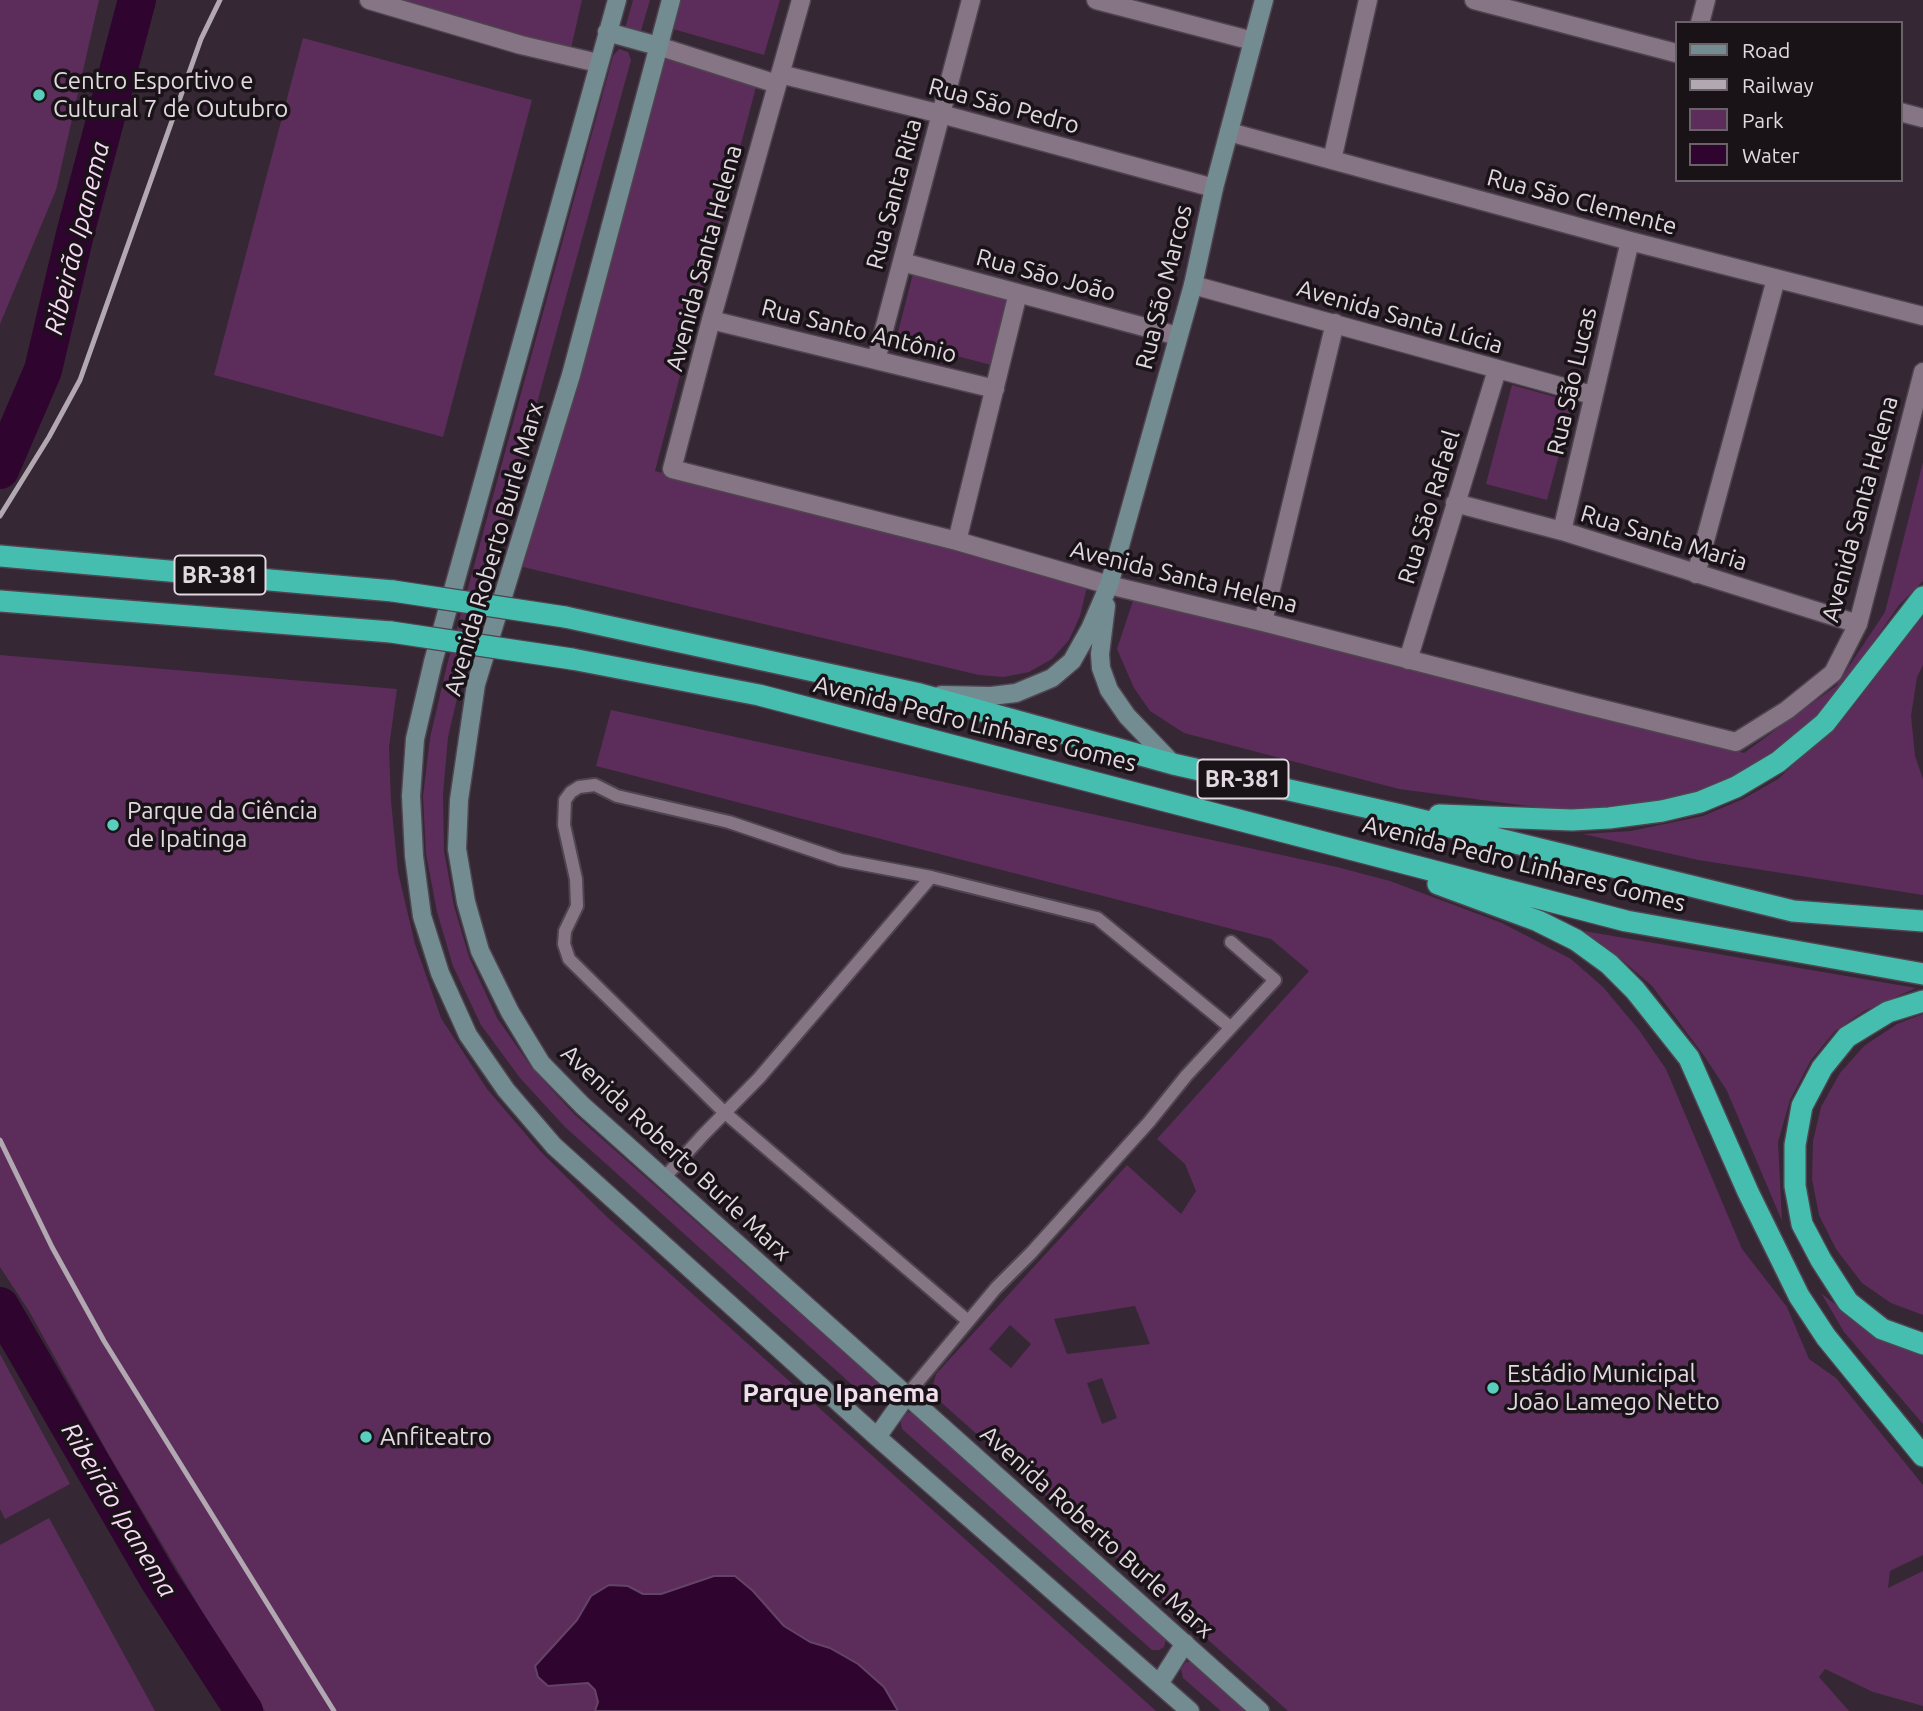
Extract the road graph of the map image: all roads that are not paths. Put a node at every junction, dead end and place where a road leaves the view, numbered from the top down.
1 (369, 0) edge
2 (617, 0) edge
3 (671, 0) edge
4 (800, 0) edge
5 (971, 0) edge
6 (1264, 0) edge
7 (1368, 0) edge
8 (1474, 0) edge
9 (1706, 0) edge
10 (1105, 1) edge
11 (1701, 21) edge
12 (607, 32) junction
13 (1253, 41) junction
14 (658, 46) junction
15 (1674, 52) edge
16 (598, 63) junction
17 (779, 79) junction
18 (1902, 113) edge
19 (941, 114) junction
20 (1923, 118) edge
21 (1229, 132) junction
22 (1332, 160) junction
23 (1214, 188) junction
24 (1630, 242) junction
25 (902, 262) junction
26 (1776, 279) junction
27 (1193, 285) junction
28 (1018, 293) junction
29 (1923, 316) edge
30 (711, 320) junction
31 (1335, 323) junction
32 (1178, 335) junction
33 (876, 360) junction
34 (1497, 369) junction
35 (1923, 372) edge
36 (995, 389) junction
37 (1592, 395) junction
38 (1455, 503) junction
39 (1562, 531) junction
40 (957, 541) junction
41 (0, 556) edge
42 (1696, 574) junction
43 (1109, 585) junction
44 (1923, 597) edge
45 (0, 601) edge
46 (1264, 622) junction
47 (1857, 624) junction
48 (1408, 660) junction
49 (920, 694) junction
50 (1173, 764) junction
51 (1401, 815) junction
52 (1318, 839) junction
53 (932, 877) junction
54 (1923, 921) edge
55 (1231, 942) dead end
56 (1923, 974) edge
57 (1923, 1001) edge
58 (1230, 1027) junction
59 (724, 1112) junction
60 (664, 1178) junction
61 (968, 1321) junction
62 (1923, 1344) edge
63 (906, 1396) junction
64 (877, 1437) junction
65 (1923, 1456) edge
66 (1185, 1643) junction
67 (1159, 1684) junction
68 (1189, 1711) edge
69 (1260, 1711) edge

1 - 16 street
2 - 12 main road, Avenida Roberto Burle Marx
3 - 14 main road, Avenida Roberto Burle Marx
4 - 17 street, Avenida Santa Helena
5 - 19 street, Rua Santa Rita
6 - 13 main road, Rua São Marcos
7 - 22 street
8 - 15 street
9 - 11 street
10 - 13 street
12 - 14 main road
12 - 16 main road, Avenida Roberto Burle Marx
13 - 21 main road, Rua São Marcos
14 - 17 street, Rua São Pedro
14 - 60 main road, Avenida Roberto Burle Marx
16 - 64 main road, Avenida Roberto Burle Marx
17 - 19 street, Rua São Pedro
17 - 30 street, Avenida Santa Helena
18 - 20 street
19 - 23 street, Rua São Pedro
19 - 25 street, Rua Santa Rita
21 - 22 street, Rua São Clemente
21 - 23 main road, Rua São Marcos
22 - 24 street, Rua São Clemente
23 - 27 main road, Rua São Marcos
24 - 26 street, Rua São Clemente
24 - 37 street, Rua São Lucas
25 - 28 street, Rua São João
25 - 33 street, Rua Santa Rita
26 - 29 street, Rua São Clemente
26 - 42 street
27 - 31 street, Avenida Santa Lúcia
27 - 32 main road, Rua São Marcos
28 - 32 street, Rua São João
28 - 36 street
30 - 33 street, Rua Santo Antônio
30 - 40 street, Avenida Santa Helena
31 - 34 street, Avenida Santa Lúcia
31 - 46 street
32 - 43 main road, Rua São Marcos
33 - 36 street, Rua Santo Antônio
34 - 37 street, Avenida Santa Lúcia
34 - 38 street, Rua São Rafael
35 - 47 street, Avenida Santa Helena
36 - 40 street
37 - 39 street, Rua São Lucas
38 - 39 street, Rua Santa Maria
38 - 48 street, Rua São Rafael
39 - 42 street, Rua Santa Maria
40 - 43 street, Avenida Santa Helena
41 - 49 highway, Avenida Pedro Linhares Gomes / BR-381, bridge
42 - 47 street, Rua Santa Maria
43 - 46 street, Avenida Santa Helena
43 - 49 main road
43 - 50 main road
44 - 51 highway
45 - 52 highway, Avenida Pedro Linhares Gomes / BR-381, bridge
46 - 48 street, Avenida Santa Helena
47 - 48 street, Avenida Santa Helena
49 - 50 highway, Avenida Pedro Linhares Gomes / BR-381
50 - 51 highway, Avenida Pedro Linhares Gomes / BR-381
51 - 54 highway, Avenida Pedro Linhares Gomes / BR-381
52 - 56 highway, Avenida Pedro Linhares Gomes / BR-381
52 - 65 highway
53 - 58 lane
53 - 59 lane
53 - 59 lane
55 - 58 lane
57 - 62 highway
58 - 61 lane
59 - 60 lane
59 - 61 lane
60 - 63 main road, Avenida Roberto Burle Marx
61 - 63 lane
63 - 64 main road
63 - 66 main road, Avenida Roberto Burle Marx
64 - 67 main road, Avenida Roberto Burle Marx
66 - 67 main road
66 - 69 main road, Avenida Roberto Burle Marx
67 - 68 main road, Avenida Roberto Burle Marx

